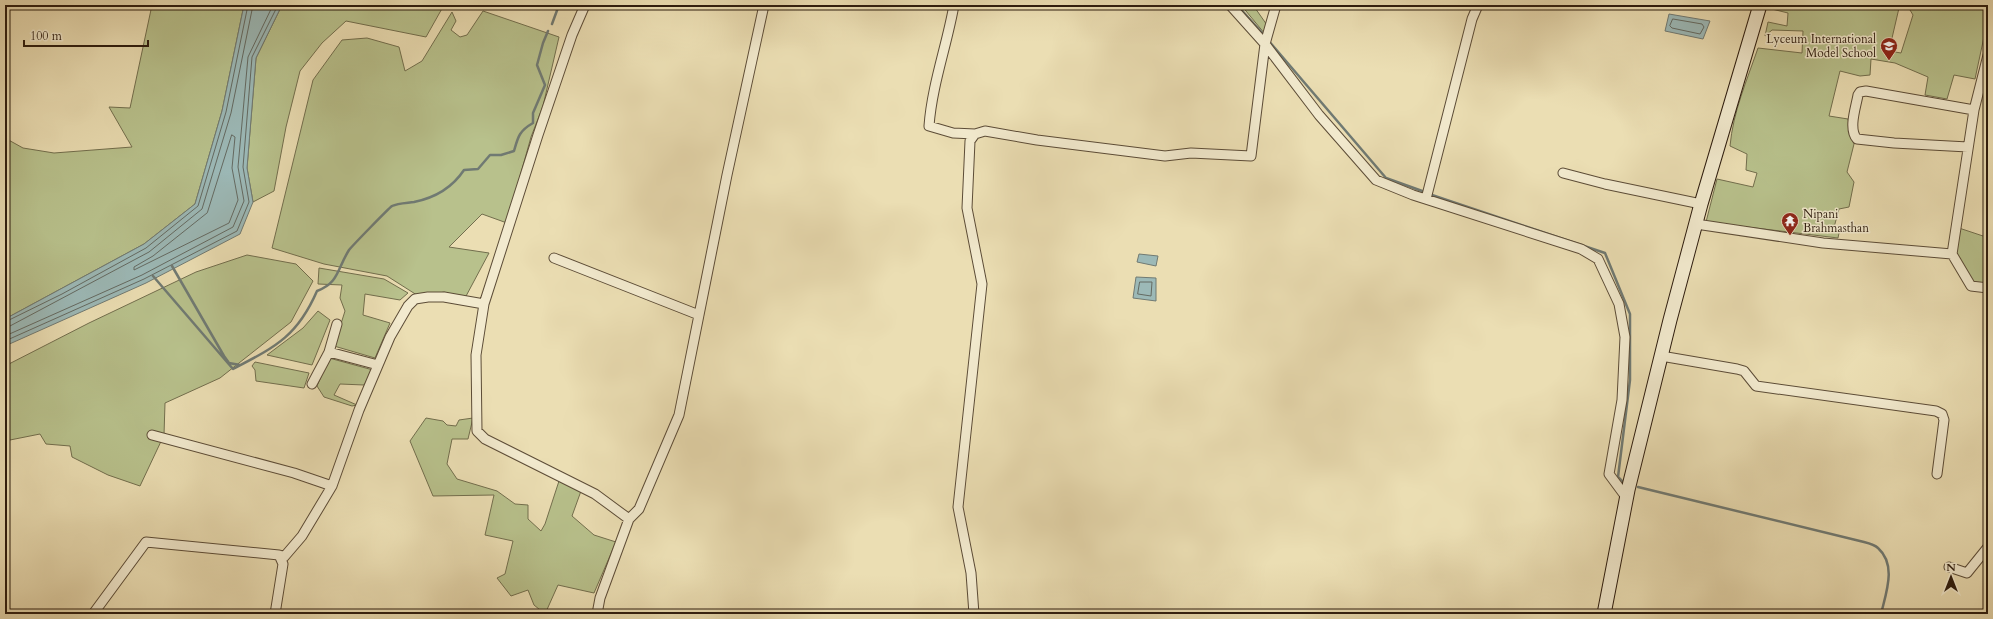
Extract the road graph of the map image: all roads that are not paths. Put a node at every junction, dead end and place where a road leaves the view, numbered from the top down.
1 (585, 5) edge
2 (764, 5) edge
3 (954, 5) edge
4 (1230, 5) edge
5 (1276, 5) edge
6 (1478, 5) edge
7 (1760, 5) edge
8 (1265, 44) junction
9 (1988, 55) edge
10 (1974, 110) junction
11 (975, 134) junction
12 (1968, 147) junction
13 (1563, 173) dead end
14 (1426, 199) junction
15 (1701, 204) junction
16 (1696, 224) junction
17 (1952, 254) junction
18 (554, 258) dead end
19 (1988, 288) edge
20 (484, 304) junction
21 (699, 315) junction
22 (337, 324) dead end
23 (329, 352) junction
24 (1661, 356) junction
25 (378, 365) junction
26 (312, 384) dead end
27 (152, 435) dead end
28 (1937, 474) dead end
29 (332, 486) junction
30 (1626, 497) junction
31 (629, 519) junction
32 (1988, 547) edge
33 (279, 555) junction
34 (1949, 567) dead end
35 (93, 614) edge
36 (275, 614) edge
37 (597, 614) edge
38 (974, 614) edge
39 (1604, 614) edge

1 - 20 street
2 - 21 street
3 - 11 street
4 - 8 street
5 - 8 street
6 - 14 street
7 - 15 main road
8 - 11 street
8 - 14 street
9 - 10 street
10 - 12 street
10 - 12 street
11 - 38 street
12 - 17 street
13 - 15 street
14 - 30 street
15 - 16 main road
16 - 17 street
16 - 24 main road
17 - 19 street
18 - 21 street
20 - 25 street
20 - 31 street
21 - 31 street
22 - 23 street
23 - 25 street
23 - 26 street
24 - 28 street
24 - 30 main road
25 - 29 street
27 - 29 street
29 - 33 street
30 - 39 main road
31 - 37 street
32 - 34 street
33 - 35 street
33 - 36 street

